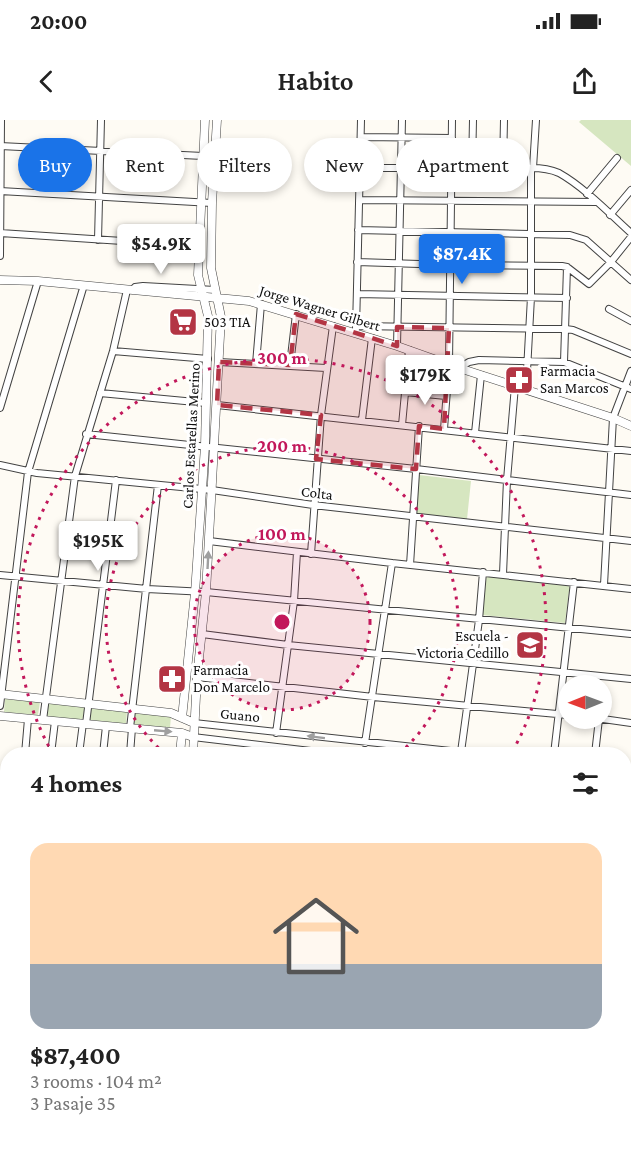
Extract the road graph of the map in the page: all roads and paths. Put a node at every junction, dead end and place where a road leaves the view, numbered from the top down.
1 (2, 120) edge
2 (101, 120) edge
3 (205, 120) edge
4 (217, 120) edge
5 (361, 120) edge
6 (402, 120) edge
7 (452, 120) edge
8 (473, 120) edge
9 (504, 120) edge
10 (536, 120) edge
11 (361, 137) joint
12 (401, 137) junction
13 (204, 138) edge
14 (452, 138) joint
15 (473, 138) edge
16 (504, 138) edge
17 (0, 147) edge
18 (100, 151) junction
19 (197, 156) edge
20 (617, 158) dead end
21 (532, 168) junction
22 (631, 190) edge
23 (0, 191) edge
24 (201, 192) edge
25 (358, 192) edge
26 (399, 192) edge
27 (451, 192) edge
28 (587, 194) junction
29 (99, 196) junction
30 (358, 200) junction
31 (399, 200) junction
32 (451, 202) junction
33 (530, 202) junction
34 (596, 202) junction
35 (201, 203) junction
36 (212, 203) junction
37 (610, 215) junction
38 (358, 230) junction
39 (399, 232) junction
40 (0, 233) edge
41 (451, 233) junction
42 (530, 234) junction
43 (631, 235) edge
44 (98, 240) junction
45 (199, 246) junction
46 (0, 256) edge
47 (357, 262) junction
48 (610, 263) junction
49 (399, 264) junction
50 (450, 265) junction
51 (530, 266) junction
52 (567, 267) junction
53 (0, 280) edge
54 (631, 280) edge
55 (38, 281) junction
56 (84, 285) junction
57 (200, 289) junction
58 (130, 290) junction
59 (216, 294) junction
60 (357, 294) junction
61 (398, 295) junction
62 (450, 297) junction
63 (531, 297) junction
64 (205, 298) junction
65 (567, 298) junction
66 (261, 304) junction
67 (609, 309) dead end
68 (296, 314) junction
69 (631, 321) edge
70 (333, 326) junction
71 (397, 327) junction
72 (449, 328) junction
73 (356, 329) junction
74 (530, 329) junction
75 (566, 329) junction
76 (372, 338) junction
77 (397, 346) junction
78 (409, 350) junction
79 (113, 351) junction
80 (631, 354) edge
81 (208, 359) junction
82 (528, 360) junction
83 (219, 362) junction
84 (564, 362) junction
85 (256, 364) junction
86 (449, 364) junction
87 (290, 365) junction
88 (326, 368) junction
89 (459, 368) junction
90 (631, 371) edge
91 (480, 375) junction
92 (515, 386) junction
93 (628, 387) edge
94 (526, 389) junction
95 (405, 392) junction
96 (100, 393) junction
97 (446, 396) junction
98 (207, 403) junction
99 (217, 405) junction
100 (0, 408) edge
101 (321, 415) junction
102 (613, 418) junction
103 (363, 420) junction
104 (402, 424) junction
105 (418, 426) junction
106 (631, 426) edge
107 (444, 429) junction
108 (475, 433) junction
109 (86, 434) junction
110 (510, 436) junction
111 (205, 446) junction
112 (215, 448) junction
113 (611, 449) junction
114 (631, 451) edge
115 (316, 459) junction
116 (0, 465) edge
117 (416, 469) junction
118 (28, 472) junction
119 (75, 476) junction
120 (116, 480) junction
121 (507, 480) junction
122 (158, 485) junction
123 (202, 489) junction
124 (212, 490) junction
125 (608, 493) junction
126 (631, 495) edge
127 (313, 505) junction
128 (413, 516) junction
129 (505, 526) junction
130 (607, 537) junction
131 (209, 541) junction
132 (631, 541) edge
133 (297, 552) junction
134 (311, 554) junction
135 (392, 563) junction
136 (410, 565) junction
137 (483, 572) junction
138 (0, 574) edge
139 (503, 574) junction
140 (16, 576) junction
141 (60, 581) junction
142 (574, 582) junction
143 (103, 585) junction
144 (604, 585) junction
145 (147, 589) junction
146 (631, 589) edge
147 (206, 592) junction
148 (195, 593) junction
149 (294, 601) junction
150 (386, 609) junction
151 (479, 620) junction
152 (569, 628) junction
153 (202, 634) junction
154 (631, 634) edge
155 (288, 645) junction
156 (379, 653) junction
157 (473, 663) junction
158 (564, 671) junction
159 (564, 675) edge
160 (197, 677) junction
161 (631, 679) edge
162 (281, 687) junction
163 (1, 694) edge
164 (373, 697) junction
165 (45, 699) junction
166 (87, 704) junction
167 (467, 705) junction
168 (0, 706) edge
169 (132, 709) junction
170 (558, 714) edge
171 (0, 716) edge
172 (182, 718) junction
173 (28, 719) junction
174 (43, 720) junction
175 (55, 721) junction
176 (612, 721) edge
177 (558, 722) edge
178 (194, 723) junction
179 (631, 723) edge
180 (84, 724) junction
181 (106, 726) junction
182 (131, 728) junction
183 (597, 729) edge
184 (182, 733) junction
185 (276, 733) junction
186 (193, 737) junction
187 (365, 743) junction
188 (26, 747) edge
189 (52, 747) edge
190 (80, 747) edge
191 (104, 747) edge
192 (130, 747) edge
193 (181, 747) edge
194 (193, 747) edge
195 (262, 747) edge
196 (408, 747) edge
197 (462, 747) edge
198 (555, 747) edge
199 (596, 747) edge

1 - 17 street
2 - 18 street
3 - 13 street, Carlos Estarellas Merino
4 - 36 street, Carlos Estarellas Merino
5 - 11 street
6 - 12 street
7 - 14 street
8 - 15 street
9 - 16 street
10 - 21 street
11 - 12 street
12 - 14 street
17 - 18 street
17 - 23 street
18 - 19 street
18 - 29 street
20 - 28 street
21 - 28 street
21 - 33 street
22 - 37 street
23 - 29 street
23 - 40 street
24 - 35 street, Carlos Estarellas Merino
25 - 30 street
26 - 31 street
27 - 32 street
28 - 34 street
29 - 35 street
29 - 44 street
30 - 31 street
30 - 38 street
31 - 32 street
31 - 39 street
32 - 33 street
32 - 41 street
33 - 34 street
33 - 42 street
34 - 37 street
35 - 36 street
35 - 45 street, Carlos Estarellas Merino
36 - 59 street, Carlos Estarellas Merino
37 - 43 street
38 - 39 street
38 - 47 street
39 - 41 street
39 - 49 street
40 - 44 street
40 - 46 street
41 - 42 street
41 - 50 street
42 - 48 street
42 - 51 street
43 - 48 street
44 - 45 street
45 - 57 street, Carlos Estarellas Merino
47 - 49 street
47 - 60 street
48 - 52 street
48 - 54 street
49 - 50 street
49 - 61 street
50 - 51 street
50 - 62 street
51 - 52 street
51 - 63 street
52 - 65 street
53 - 55 street, Jorge Wagner Gilbert
55 - 56 street, Jorge Wagner Gilbert
55 - 100 street
56 - 58 street, Jorge Wagner Gilbert
56 - 118 street
57 - 58 street, Jorge Wagner Gilbert
57 - 59 street, Jorge Wagner Gilbert
57 - 64 street, Carlos Estarellas Merino
58 - 64 street, Jorge Wagner Gilbert
58 - 79 street
59 - 64 street, Jorge Wagner Gilbert
59 - 66 street, Jorge Wagner Gilbert
59 - 83 street, Carlos Estarellas Merino
60 - 61 street
60 - 73 street
61 - 62 street
61 - 71 street
62 - 63 street
62 - 72 street
63 - 65 street
63 - 74 street
64 - 81 street, Carlos Estarellas Merino
65 - 75 street
66 - 68 street, Jorge Wagner Gilbert
66 - 85 street
67 - 69 street
68 - 70 street, Jorge Wagner Gilbert
68 - 87 street
70 - 73 street, Jorge Wagner Gilbert
70 - 88 street
71 - 72 street
71 - 73 street
71 - 77 street
72 - 74 street
72 - 86 street
73 - 76 street, Jorge Wagner Gilbert
74 - 75 street
74 - 82 street
75 - 80 street
75 - 84 street
76 - 77 street, Jorge Wagner Gilbert
76 - 103 street
77 - 78 street, Jorge Wagner Gilbert
78 - 86 street, Jorge Wagner Gilbert
78 - 95 street
79 - 81 street
79 - 96 street
81 - 98 street, Carlos Estarellas Merino
82 - 84 street
82 - 89 street
82 - 94 street
83 - 85 street
83 - 99 street, Carlos Estarellas Merino
84 - 93 street
85 - 87 street
86 - 89 street, Jorge Wagner Gilbert
86 - 97 street
87 - 88 street
88 - 101 street
89 - 91 street, Jorge Wagner Gilbert
90 - 93 street
91 - 92 street, Jorge Wagner Gilbert
91 - 108 street
92 - 94 street, Jorge Wagner Gilbert
92 - 110 street
93 - 102 street
94 - 102 street, Jorge Wagner Gilbert
95 - 97 street
95 - 104 street
96 - 98 street
96 - 109 street
97 - 107 street
98 - 111 street, Carlos Estarellas Merino
99 - 101 street
99 - 112 street, Carlos Estarellas Merino
101 - 103 street
101 - 115 street
102 - 106 street, Jorge Wagner Gilbert
102 - 113 street
103 - 104 street
104 - 105 street
105 - 107 street
105 - 117 street
107 - 108 street
108 - 110 street
109 - 111 street
109 - 119 street
110 - 113 street
110 - 121 street
111 - 112 street
111 - 123 street, Carlos Estarellas Merino
112 - 115 street
112 - 124 street, Carlos Estarellas Merino
113 - 114 street
113 - 125 street
115 - 117 street
115 - 127 street
116 - 118 street, Colta
117 - 121 street
117 - 128 street
118 - 119 street, Colta
118 - 140 street
119 - 120 street, Colta
119 - 141 street
120 - 122 street, Colta
120 - 143 street
121 - 125 street
121 - 129 street
122 - 123 street, Colta
122 - 145 street
123 - 124 street, Colta
123 - 148 street, Carlos Estarellas Merino
124 - 127 street, Colta
124 - 131 street, Carlos Estarellas Merino
125 - 126 street
125 - 130 street
127 - 128 street, Colta
127 - 134 street
128 - 129 street, Colta
128 - 136 street
129 - 130 street, Colta
129 - 139 street
130 - 132 street, Colta
130 - 144 street
131 - 133 street
147 -> 131 street, Carlos Estarellas Merino
133 - 134 street
133 - 149 street
134 - 135 street
135 - 136 street
135 - 150 street
136 - 137 street
137 - 139 street
137 - 151 street
138 - 140 street
139 - 142 street
140 - 141 street
140 - 163 street
141 - 143 street
141 - 165 street
142 - 144 street
142 - 152 street
143 - 145 street
143 - 166 street
144 - 146 street
145 - 148 street
145 - 169 street
147 - 148 street
147 - 149 street
147 - 153 street, Carlos Estarellas Merino
148 - 172 street, Carlos Estarellas Merino
149 - 150 street
149 - 155 street
150 - 151 street
150 - 156 street
151 - 152 street
151 - 157 street
152 - 154 street
152 - 158 street
153 - 155 street
153 - 160 street, Carlos Estarellas Merino
155 - 156 street
155 - 162 street
156 - 157 street
156 - 164 street
157 - 158 street
157 - 167 street
158 - 159 street
158 - 161 street
160 - 162 street
160 - 178 street, Carlos Estarellas Merino
162 - 164 street
162 - 185 street
163 - 165 street, Guano
163 - 168 street
164 - 167 street
164 - 187 street
165 - 166 street, Guano
165 - 174 street
166 - 169 street, Guano
166 - 180 street
167 - 170 street
167 - 197 street
169 - 172 street, Guano
169 - 182 street
171 - 173 street, Guano
172 - 178 street, Guano
172 - 184 street, Carlos Estarellas Merino
173 - 174 street, Guano
173 - 188 street
174 - 175 street, Guano
175 - 180 street, Guano
175 - 189 street
176 - 179 street
177 - 198 street
178 - 185 street, Guano
178 - 186 street, Carlos Estarellas Merino
180 - 181 street, Guano
180 - 190 street
181 - 182 street, Guano
181 - 191 street
182 -> 184 street, Guano
182 - 192 street
183 - 199 street
184 - 186 street, Guano
184 - 193 street, Carlos Estarellas Merino
187 -> 185 street, Guano
186 - 194 street, Carlos Estarellas Merino
186 - 195 street, Guano
187 - 196 street, Guano

